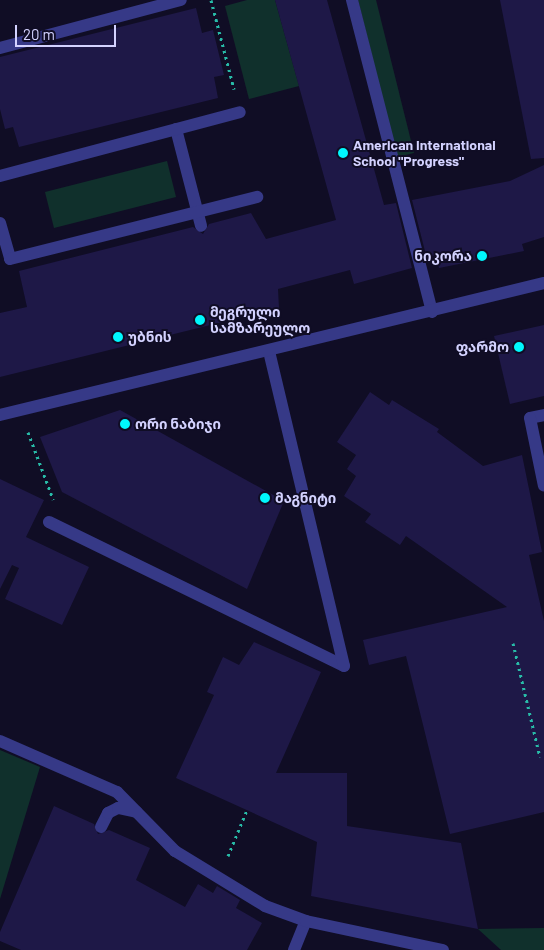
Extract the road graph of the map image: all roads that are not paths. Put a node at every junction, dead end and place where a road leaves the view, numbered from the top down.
1 (181, 0) edge
2 (352, 0) edge
3 (0, 48) edge
4 (240, 112) road end
5 (176, 129) junction
6 (0, 176) edge
7 (257, 197) dead end
8 (197, 211) junction
9 (0, 223) edge
10 (201, 226) dead end
11 (544, 283) edge
12 (432, 312) junction
13 (269, 351) junction
14 (0, 414) edge
15 (544, 415) edge
16 (544, 486) edge
17 (49, 522) road end
18 (0, 741) edge
19 (136, 812) junction
20 (101, 827) dead end
21 (306, 921) junction
22 (294, 950) edge
23 (443, 950) edge

1 - 3 street
2 - 12 street
4 - 5 street
5 - 6 street
5 - 8 street
7 - 8 street
8 - 9 street
8 - 10 street
11 - 12 street
12 - 13 street
13 - 14 street
13 - 17 street
15 - 16 street
18 - 19 street
19 - 20 street
19 - 21 street
21 - 22 street
21 - 23 street

